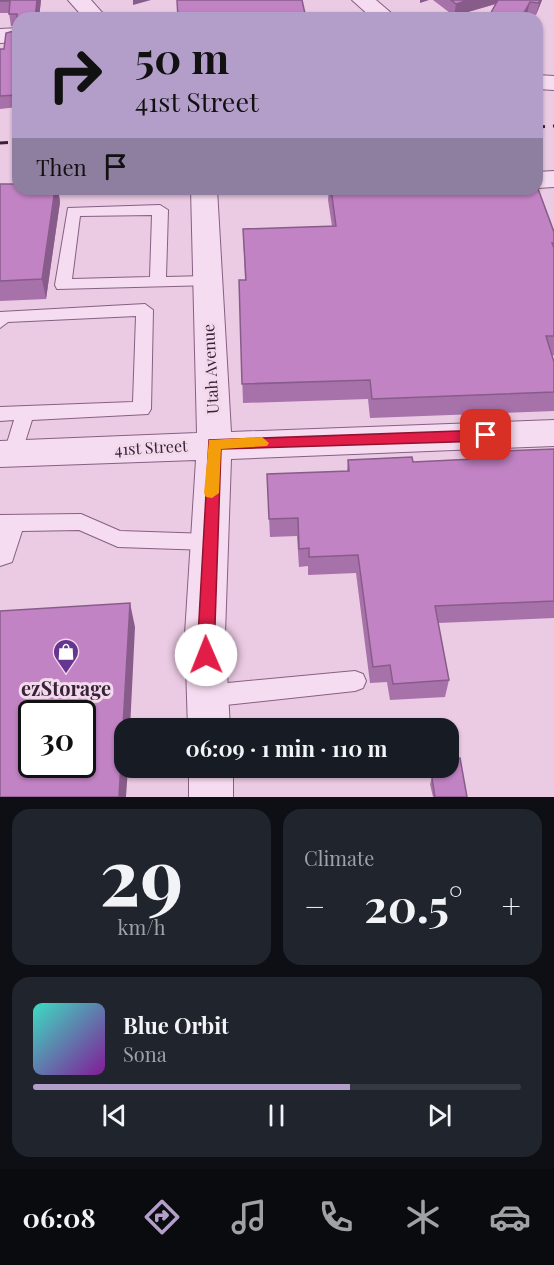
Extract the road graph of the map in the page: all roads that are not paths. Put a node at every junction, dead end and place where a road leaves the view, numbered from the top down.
1 (79, 0) edge
2 (363, 0) edge
3 (90, 12) edge
4 (378, 12) edge
5 (204, 195) edge
6 (206, 281) junction
7 (158, 282) junction
8 (0, 322) edge
9 (0, 414) edge
10 (25, 414) junction
11 (554, 433) edge
12 (214, 444) junction
13 (6, 454) edge
14 (7, 523) edge
15 (209, 542) junction
16 (0, 556) edge
17 (355, 681) dead end
18 (208, 712) edge
19 (211, 778) edge
20 (211, 797) edge

1 - 3 street
2 - 4 street
5 - 6 street, Utah Avenue
6 - 7 lane
6 - 12 street, Utah Avenue
7 - 7 lane
8 - 10 lane
9 - 10 lane
10 - 13 lane
11 - 12 street, 41st Street
12 - 13 street, 41st Street
12 - 15 street, Utah Avenue
14 - 15 lane
14 - 16 lane
15 - 18 street, Utah Avenue
17 - 18 lane
19 - 20 street

